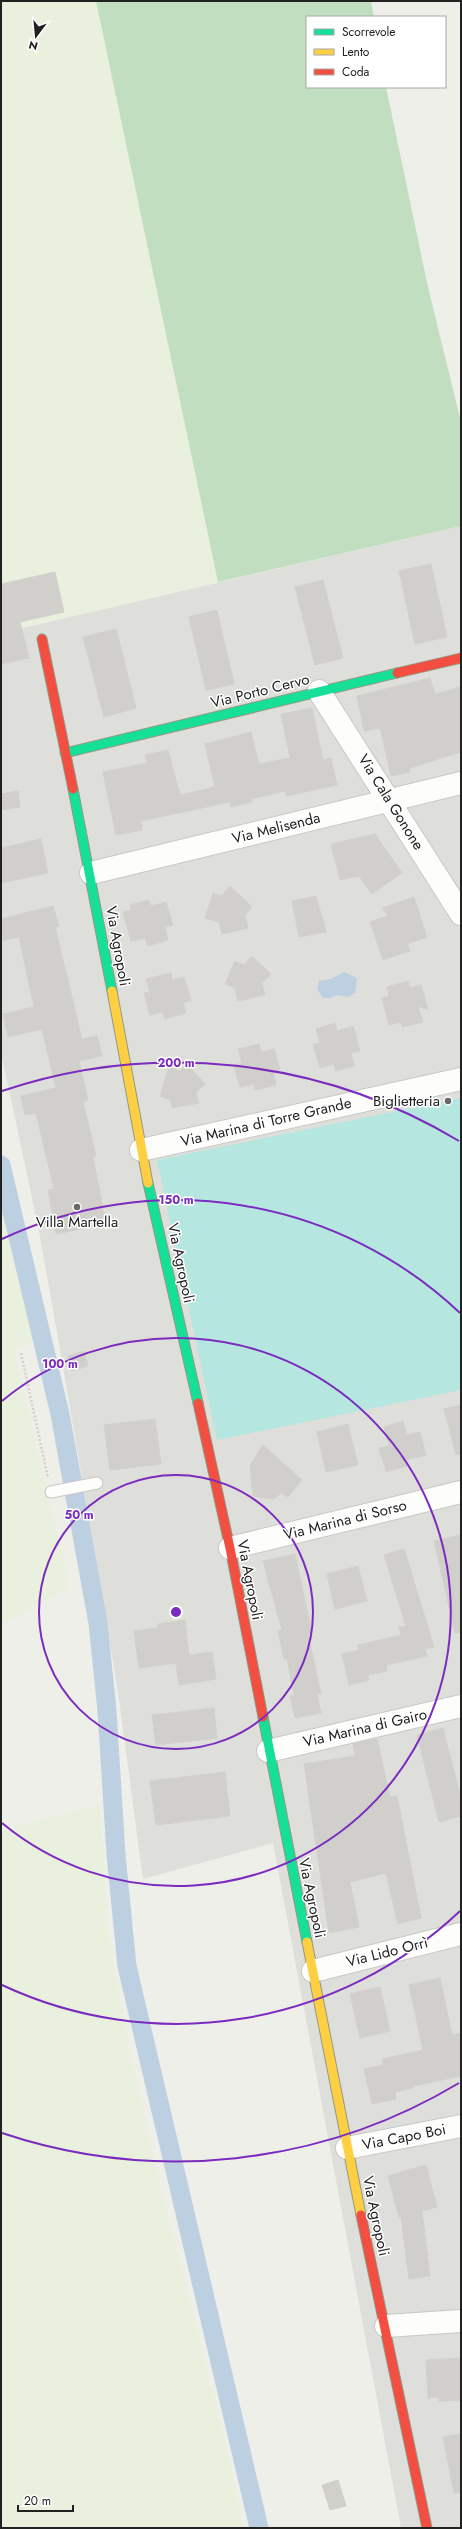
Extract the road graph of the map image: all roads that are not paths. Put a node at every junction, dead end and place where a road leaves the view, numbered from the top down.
1 (42, 639) dead end
2 (461, 658) edge
3 (319, 691) junction
4 (65, 753) junction
5 (461, 784) edge
6 (390, 800) junction
7 (91, 873) junction
8 (461, 914) edge
9 (461, 1078) edge
10 (142, 1150) junction
11 (97, 1483) dead end
12 (51, 1492) road end
13 (461, 1492) edge
14 (230, 1548) junction
15 (461, 1706) edge
16 (268, 1751) junction
17 (461, 1934) edge
18 (313, 1971) junction
19 (461, 2126) edge
20 (347, 2148) junction
21 (461, 2321) edge
22 (386, 2326) junction
23 (427, 2528) edge

1 - 4 street, Via Agropoli
2 - 3 street, Via Porto Cervo
3 - 4 street, Via Porto Cervo
3 - 6 street, Via Cala Gonone
4 - 7 street, Via Agropoli
5 - 6 street, Via Melisenda
6 - 7 street, Via Melisenda
6 - 8 street, Via Cala Gonone
7 - 10 street, Via Agropoli
9 - 10 street, Via Marina di Torre Grande
10 - 14 street, Via Agropoli
11 - 12 lane
13 - 14 street, Via Marina di Sorso
14 - 16 street, Via Agropoli
15 - 16 street, Via Marina di Gairo
16 - 18 street, Via Agropoli
17 - 18 street, Via Lido Orrì
18 - 20 street, Via Agropoli
19 - 20 street, Via Capo Boi
20 - 22 street, Via Agropoli
21 - 22 street
22 - 23 street, Via Agropoli

